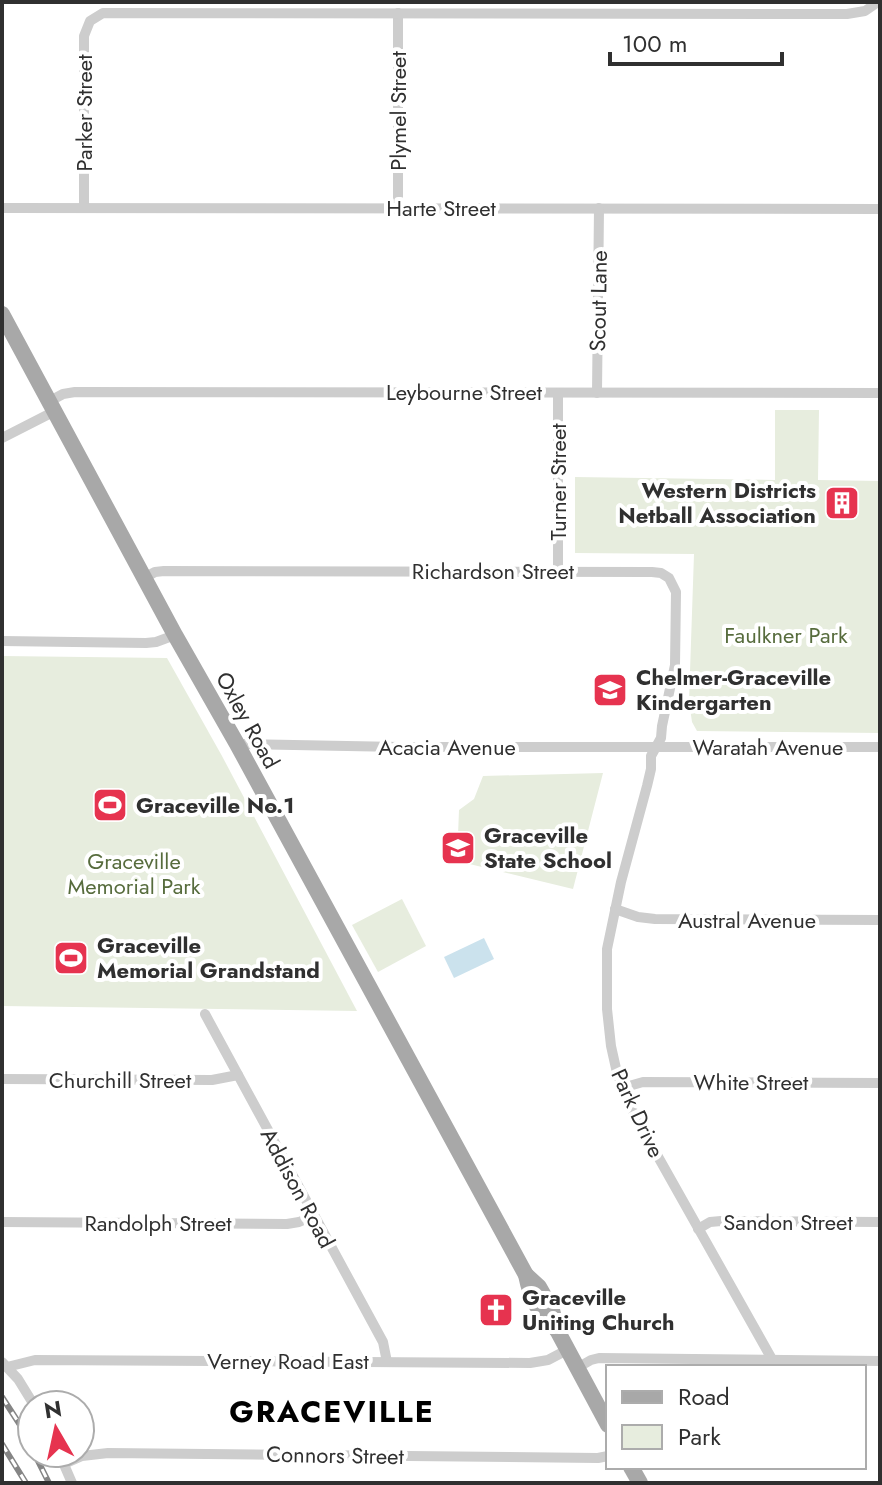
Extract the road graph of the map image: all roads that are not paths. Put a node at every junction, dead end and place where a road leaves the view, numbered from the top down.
1 (880, 4) edge
2 (191, 7) edge
3 (398, 13) junction
4 (84, 207) junction
5 (2, 208) edge
6 (398, 208) junction
7 (599, 208) junction
8 (880, 209) edge
9 (2, 314) edge
10 (558, 393) junction
11 (597, 393) junction
12 (880, 393) edge
13 (52, 406) junction
14 (2, 438) edge
15 (558, 571) junction
16 (144, 578) junction
17 (175, 635) junction
18 (2, 641) edge
19 (237, 744) junction
20 (656, 747) junction
21 (880, 747) edge
22 (615, 909) junction
23 (880, 920) edge
24 (205, 1014) dead end
25 (238, 1075) junction
26 (2, 1079) edge
27 (880, 1083) edge
28 (622, 1088) junction
29 (313, 1216) junction
30 (2, 1222) edge
31 (880, 1222) edge
32 (698, 1229) junction
33 (567, 1350) junction
34 (773, 1361) junction
35 (880, 1361) edge
36 (387, 1362) junction
37 (4, 1365) edge
38 (577, 1368) junction
39 (24, 1389) edge
40 (606, 1421) edge
41 (96, 1454) edge
42 (606, 1456) edge

1 - 3 street
2 - 3 street
2 - 4 street, Parker Street
3 - 6 street, Plymel Street
4 - 5 street, Harte Street
4 - 6 street, Harte Street
6 - 7 street, Harte Street
7 - 8 street, Harte Street
7 - 11 street, Scout Lane
9 - 13 main road, Oxley Road
10 - 11 street, Leybourne Street
10 - 13 street, Leybourne Street
10 - 15 street, Turner Street
11 - 12 street, Leybourne Street
13 - 14 street, Leybourne Street
13 - 16 main road, Oxley Road
15 - 16 street, Richardson Street
15 - 20 street, Richardson Street
16 - 17 main road, Oxley Road
17 - 18 street
17 - 19 main road, Oxley Road
19 - 20 street, Acacia Avenue
19 - 33 main road, Oxley Road
20 - 21 street, Waratah Avenue
20 - 22 street, Park Drive
22 - 23 street, Austral Avenue
22 - 28 street, Park Drive
24 - 25 street, Addison Road
25 - 26 street, Churchill Street
25 - 29 street, Addison Road
27 - 28 street, White Street
28 - 32 street, Park Drive
29 - 30 street, Randolph Street
29 - 36 street, Addison Road
31 - 32 street, Sandon Street
32 - 34 street, Park Drive
33 - 36 street, Verney Road East
33 - 38 main road, Oxley Road
34 - 35 street
34 - 38 street
36 - 37 street, Verney Road East
37 - 39 street
38 - 40 main road, Oxley Road
41 - 42 street, Connors Street

